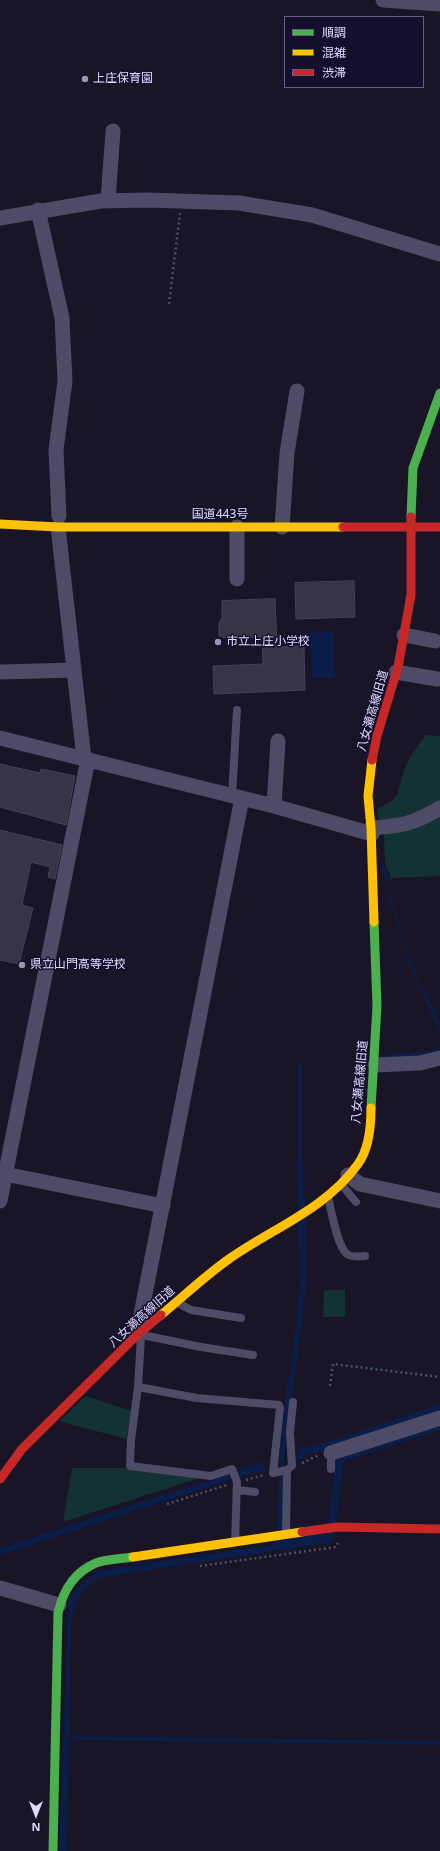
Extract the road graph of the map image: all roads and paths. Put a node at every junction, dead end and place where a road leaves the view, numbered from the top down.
1 (383, 0) edge
2 (440, 4) edge
3 (113, 131) dead end
4 (108, 201) junction
5 (182, 201) junction
6 (38, 210) junction
7 (0, 218) edge
8 (440, 254) edge
9 (169, 304) dead end
10 (297, 391) dead end
11 (440, 393) edge
12 (58, 521) junction
13 (0, 524) edge
14 (237, 526) junction
15 (282, 526) junction
16 (411, 527) junction
17 (440, 527) edge
18 (237, 579) dead end
19 (404, 635) junction
20 (435, 641) dead end
21 (74, 670) junction
22 (0, 672) edge
23 (396, 672) junction
24 (437, 679) dead end
25 (236, 710) dead end
26 (0, 738) edge
27 (278, 740) dead end
28 (86, 759) junction
29 (237, 797) junction
30 (274, 806) junction
31 (440, 808) edge
32 (372, 831) junction
33 (440, 1058) edge
34 (374, 1065) junction
35 (5, 1174) junction
36 (344, 1179) junction
37 (327, 1196) junction
38 (0, 1201) edge
39 (440, 1201) edge
40 (356, 1202) dead end
41 (163, 1206) junction
42 (365, 1256) dead end
43 (176, 1301) junction
44 (241, 1318) dead end
45 (139, 1335) junction
46 (253, 1356) dead end
47 (440, 1377) edge
48 (330, 1386) dead end
49 (138, 1387) junction
50 (293, 1402) dead end
51 (440, 1418) edge
52 (331, 1453) junction
53 (290, 1468) junction
54 (331, 1469) dead end
55 (273, 1473) junction
56 (0, 1479) edge
57 (237, 1486) junction
58 (255, 1492) dead end
59 (167, 1504) dead end
60 (440, 1529) edge
61 (286, 1535) junction
62 (234, 1542) junction
63 (0, 1588) edge
64 (59, 1605) junction
65 (53, 1851) edge

1 - 2 street
3 - 4 street
4 - 5 street
4 - 6 street
5 - 8 street
5 - 9 path
6 - 7 street
6 - 12 street
10 - 15 street
11 - 16 main road, 八女瀬高線旧道
12 - 13 main road, 国道443号
12 - 14 main road, 国道443号
12 - 21 street
14 - 15 main road, 国道443号
14 - 18 street
15 - 16 main road, 国道443号
16 - 17 main road, 国道443号
16 - 19 main road, 八女瀬高線旧道
19 - 20 street
19 - 23 main road, 八女瀬高線旧道
21 - 22 street
21 - 28 street
23 - 24 street
23 - 32 main road, 八女瀬高線旧道
25 - 29 lane
26 - 28 street
27 - 30 street
28 - 29 street
28 - 35 street
29 - 30 street
29 - 41 street
30 - 32 street
31 - 32 street
32 - 34 main road, 八女瀬高線旧道
33 - 34 street
34 - 36 main road, 八女瀬高線旧道
35 - 38 street
35 - 41 street
36 - 37 main road, 八女瀬高線旧道
36 - 39 street
36 - 40 lane
37 - 42 lane
37 - 43 main road, 八女瀬高線旧道
41 - 45 street
43 - 44 lane
43 - 45 main road, 八女瀬高線旧道
45 - 46 lane
45 - 49 lane
45 - 56 main road, 八女瀬高線旧道
47 - 48 path
49 - 55 lane
49 - 57 lane
50 - 53 lane
51 - 52 street
52 - 53 path
52 - 54 lane
53 - 55 lane
53 - 61 lane
55 - 57 path
57 - 58 lane
57 - 59 path
57 - 62 lane
60 - 61 main road
61 - 62 main road
62 - 64 main road
63 - 64 street
64 - 65 main road

